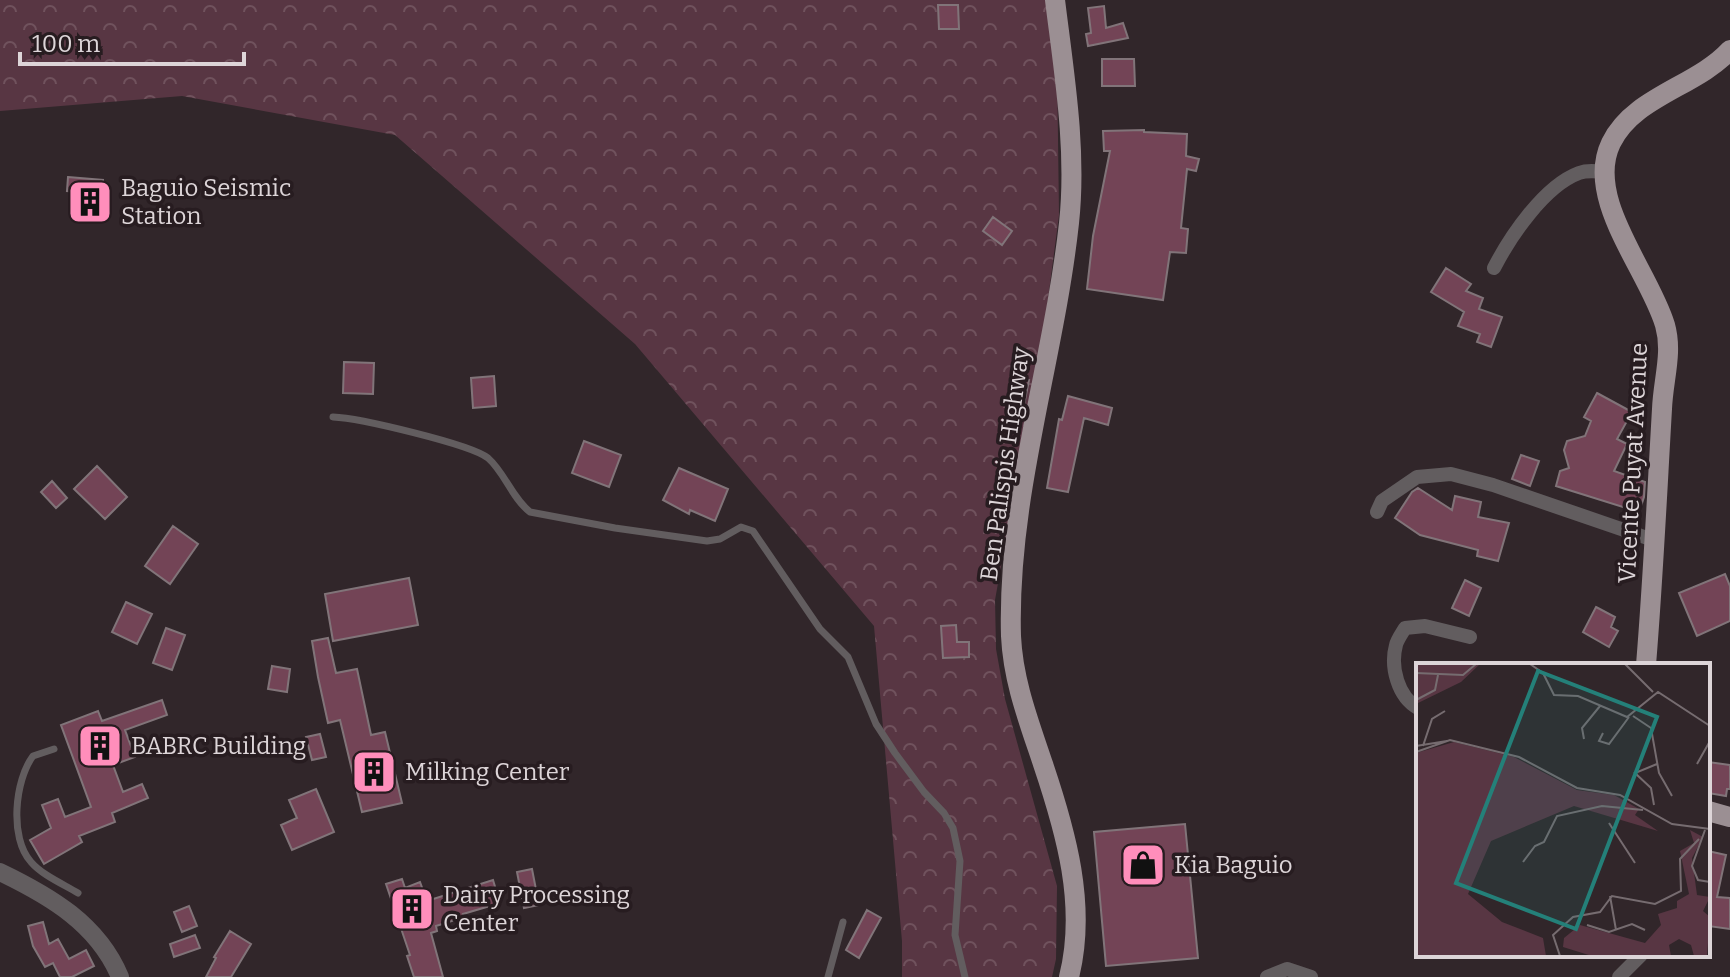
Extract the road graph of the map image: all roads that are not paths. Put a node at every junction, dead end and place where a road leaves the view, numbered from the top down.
1 (1055, 0) edge
2 (1730, 50) edge
3 (1605, 172) junction
4 (1494, 268) dead end
5 (333, 417) dead end
6 (1377, 512) dead end
7 (1656, 541) junction
8 (1470, 637) dead end
9 (1646, 663) edge
10 (1416, 707) edge
11 (54, 749) dead end
12 (1710, 812) edge
13 (1730, 817) edge
14 (0, 872) edge
15 (78, 893) dead end
16 (843, 922) dead end
17 (1639, 957) edge
18 (120, 977) edge
19 (828, 977) edge
20 (965, 977) edge
21 (1069, 977) edge
22 (1267, 977) edge
23 (1311, 977) edge
24 (1619, 977) edge

1 - 21 main road, Ben Palispis Highway
2 - 3 main road, Vicente Puyat Avenue
3 - 4 street
3 - 7 main road, Vicente Puyat Avenue
5 - 20 lane
6 - 7 street
7 - 9 main road, Vicente Puyat Avenue
8 - 10 street
11 - 15 lane
12 - 13 main road
14 - 18 street
16 - 19 lane
17 - 24 street
22 - 23 street

